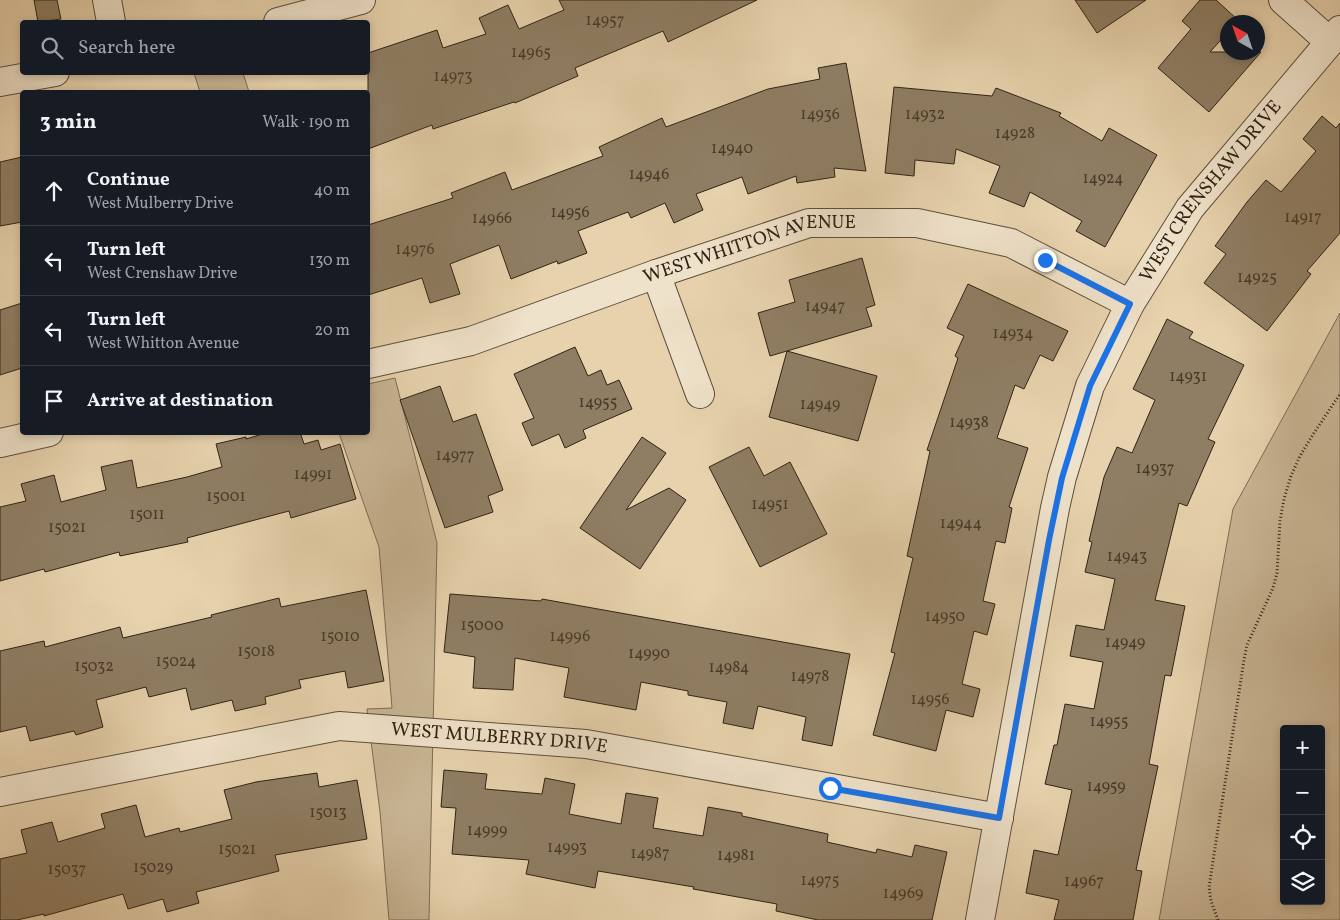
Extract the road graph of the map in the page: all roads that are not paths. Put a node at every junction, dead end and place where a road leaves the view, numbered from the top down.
1 (107, 0) edge
2 (361, 0) edge
3 (1284, 0) edge
4 (111, 20) edge
5 (286, 20) edge
6 (1335, 36) edge
7 (38, 75) edge
8 (0, 82) edge
9 (656, 274) junction
10 (1130, 304) junction
11 (370, 364) edge
12 (700, 394) dead end
13 (36, 435) edge
14 (0, 443) edge
15 (0, 792) edge
16 (999, 818) junction
17 (980, 920) edge

1 - 4 street
2 - 5 street
3 - 6 street
6 - 10 street, WEST CRENSHAW DRIVE
7 - 8 street
9 - 10 street, WEST WHITTON AVENUE
9 - 11 street, WEST WHITTON AVENUE
9 - 12 street
10 - 16 street, WEST CRENSHAW DRIVE
13 - 14 street
15 - 16 street, WEST MULBERRY DRIVE
16 - 17 street, WEST CRENSHAW DRIVE

